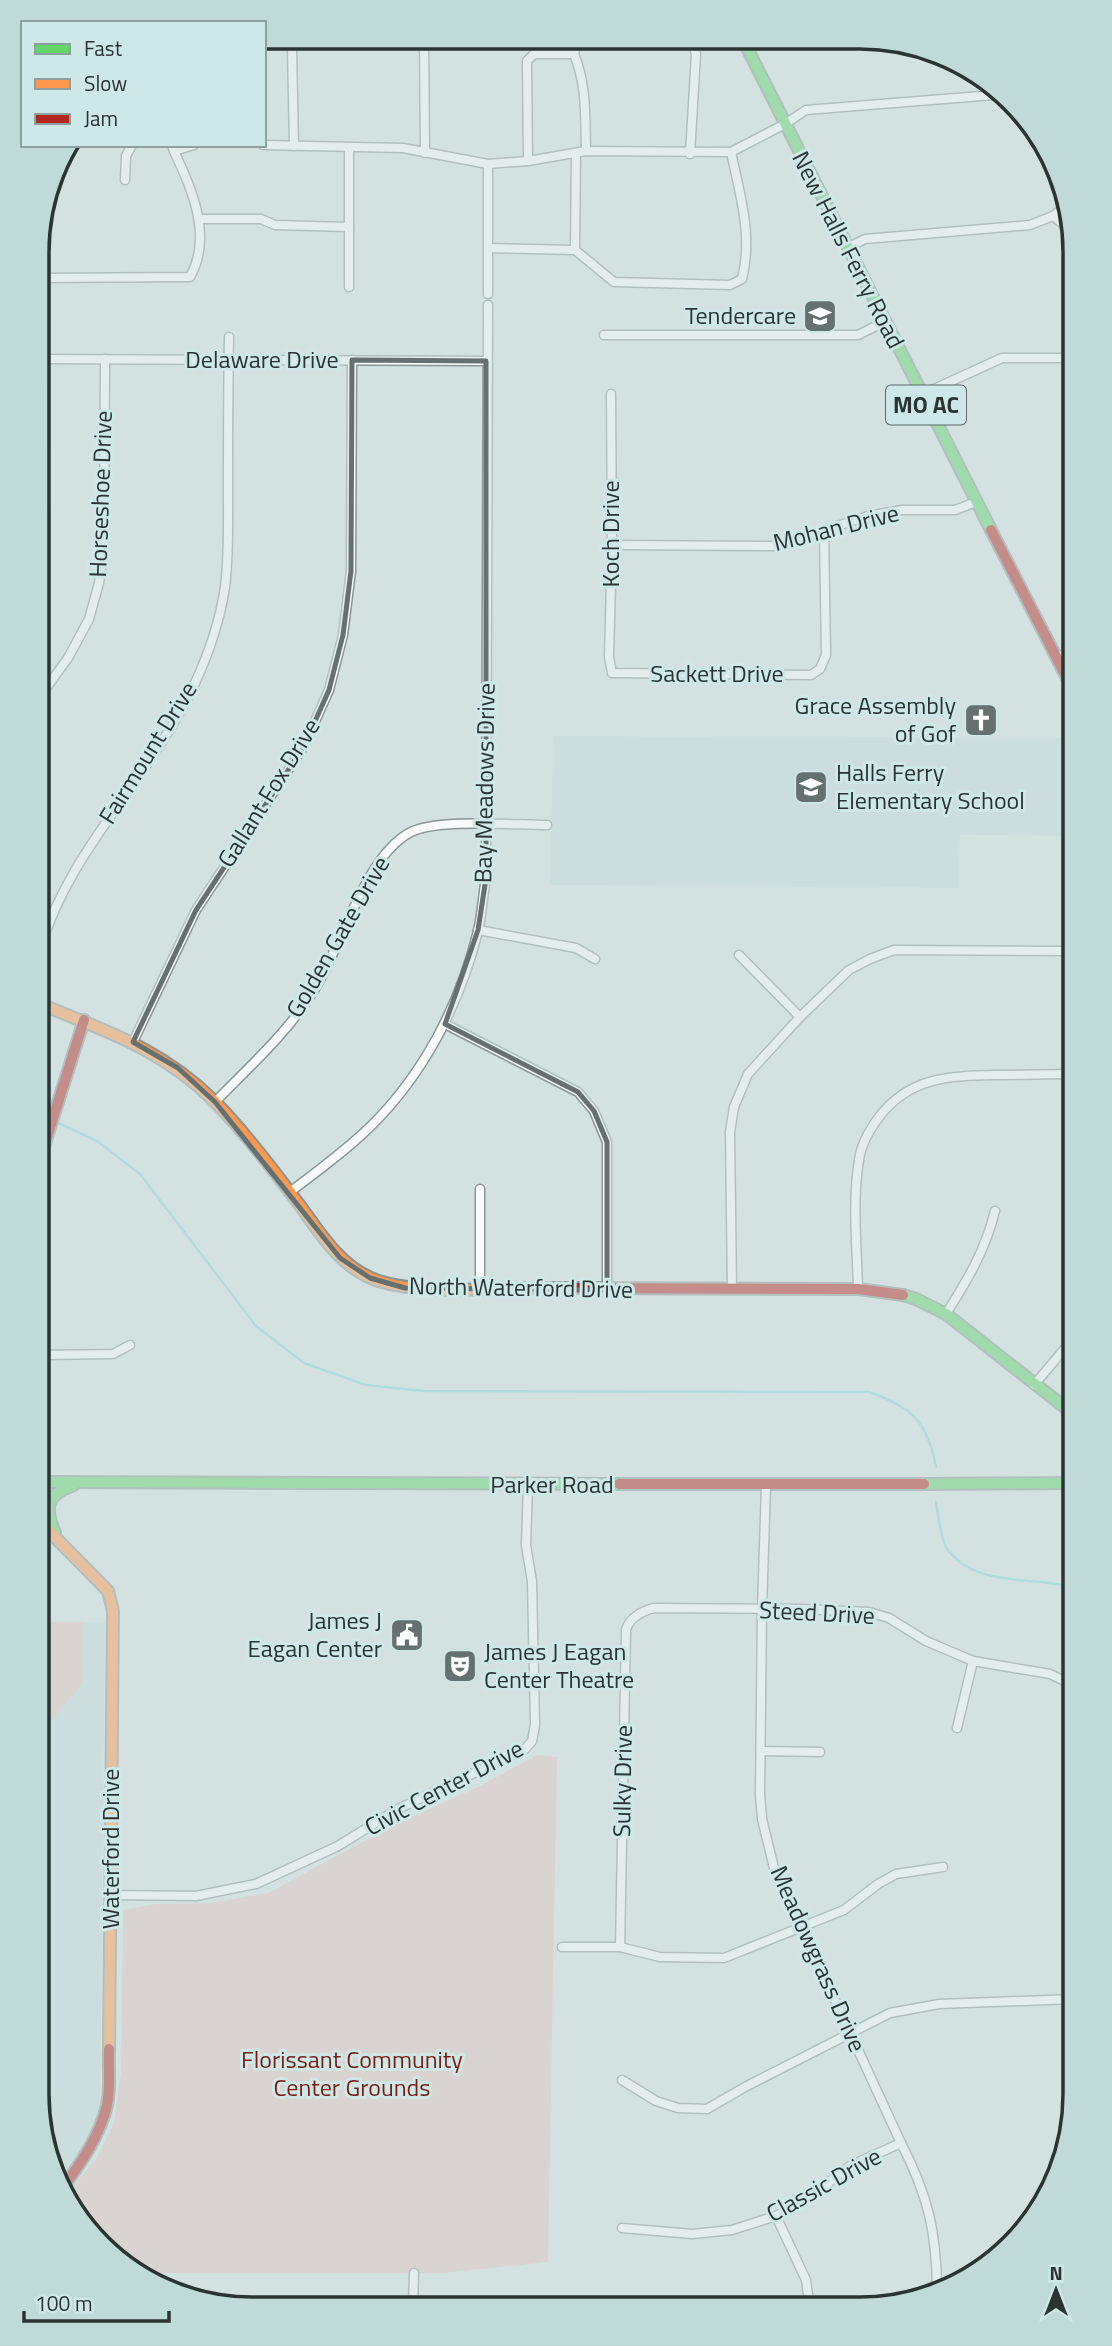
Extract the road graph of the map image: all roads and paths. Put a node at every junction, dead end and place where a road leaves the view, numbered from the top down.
1 (292, 49) edge
2 (424, 49) edge
3 (575, 49) edge
4 (695, 49) edge
5 (748, 49) edge
6 (574, 54) junction
7 (989, 95) edge
8 (785, 124) junction
9 (266, 145) edge
10 (294, 146) junction
11 (131, 147) edge
12 (349, 147) junction
13 (173, 148) edge
14 (586, 151) junction
15 (731, 152) junction
16 (425, 153) junction
17 (576, 153) junction
18 (690, 153) junction
19 (528, 161) junction
20 (488, 164) junction
21 (125, 180) dead end
22 (1058, 212) edge
23 (1053, 216) junction
24 (200, 219) junction
25 (1060, 222) edge
26 (349, 227) junction
27 (489, 248) junction
28 (847, 248) junction
29 (575, 250) junction
30 (49, 278) edge
31 (348, 288) dead end
32 (488, 294) dead end
33 (488, 304) dead end
34 (884, 322) junction
35 (604, 335) dead end
36 (229, 337) dead end
37 (1063, 358) edge
38 (49, 359) edge
39 (104, 359) junction
40 (228, 360) junction
41 (352, 360) junction
42 (486, 361) junction
43 (611, 394) dead end
44 (921, 395) junction
45 (976, 502) junction
46 (824, 531) junction
47 (612, 545) junction
48 (1063, 654) edge
49 (1057, 658) junction
50 (1063, 670) edge
51 (612, 673) joint
52 (49, 684) edge
53 (487, 825) junction
54 (547, 825) dead end
55 (49, 925) edge
56 (478, 930) junction
57 (1063, 951) edge
58 (739, 956) dead end
59 (595, 959) dead end
60 (49, 1007) edge
61 (800, 1017) junction
62 (84, 1020) junction
63 (445, 1024) junction
64 (133, 1042) junction
65 (1063, 1074) edge
66 (215, 1102) junction
67 (49, 1129) edge
68 (480, 1189) dead end
69 (290, 1192) junction
70 (995, 1211) dead end
71 (480, 1289) junction
72 (732, 1289) junction
73 (858, 1289) junction
74 (607, 1290) junction
75 (946, 1314) junction
76 (130, 1345) dead end
77 (1063, 1351) edge
78 (49, 1354) edge
79 (1034, 1385) junction
80 (1063, 1406) edge
81 (49, 1482) edge
82 (82, 1483) junction
83 (528, 1485) junction
84 (1063, 1485) edge
85 (766, 1486) junction
86 (49, 1501) edge
87 (49, 1519) edge
88 (49, 1531) edge
89 (58, 1539) junction
90 (762, 1609) junction
91 (633, 1618) joint
92 (973, 1661) junction
93 (1063, 1680) edge
94 (957, 1728) dead end
95 (761, 1751) junction
96 (820, 1752) dead end
97 (943, 1867) dead end
98 (111, 1895) junction
99 (802, 1928) junction
100 (620, 1947) junction
101 (562, 1948) dead end
102 (1063, 1999) edge
103 (851, 2032) junction
104 (622, 2080) dead end
105 (901, 2143) junction
106 (68, 2180) edge
107 (776, 2216) junction
108 (622, 2228) dead end
109 (414, 2273) dead end
110 (937, 2282) edge
111 (413, 2297) edge
112 (808, 2297) edge

1 - 10 street
2 - 16 street
3 - 6 street
4 - 18 street
5 - 8 street, New Halls Ferry Road / MO AC
6 - 14 street
6 - 19 street
7 - 8 street
8 - 15 street
8 - 28 street, New Halls Ferry Road / MO AC
9 - 10 street
10 - 12 street
11 - 21 street
12 - 16 street
12 - 26 street
13 - 24 street
14 - 17 street
14 - 18 street
15 - 18 street
15 - 29 street
16 - 20 street
17 - 19 street
17 - 29 street
19 - 20 street
20 - 27 street
22 - 23 street
23 - 25 street
23 - 28 street
24 - 26 street
24 - 30 street
26 - 31 street
27 - 29 street
27 - 32 street
28 - 34 street, New Halls Ferry Road / MO AC
33 - 42 street, Bay Meadows Drive
34 - 35 street
34 - 44 street, New Halls Ferry Road / MO AC
36 - 40 street, Fairmount Drive
37 - 44 street
38 - 39 street, Delaware Drive
39 - 40 street, Delaware Drive
39 - 52 street, Horseshoe Drive
40 - 41 street, Delaware Drive
40 - 55 street, Fairmount Drive
41 - 42 street, Delaware Drive
41 - 64 street, Gallant Fox Drive
42 - 53 street, Bay Meadows Drive
43 - 47 street, Koch Drive
44 - 45 street, New Halls Ferry Road / MO AC
45 - 46 street, Mohan Drive
45 - 49 street, New Halls Ferry Road / MO AC
46 - 47 street, Mohan Drive
46 - 51 street, Sackett Drive
47 - 51 street, Koch Drive
48 - 49 street
49 - 50 street, New Halls Ferry Road / MO AC
53 - 54 street, Golden Gate Drive
53 - 56 street, Bay Meadows Drive
53 - 66 street, Golden Gate Drive
56 - 59 street
56 - 63 street, Bay Meadows Drive
57 - 61 street
58 - 61 street
60 - 62 street, North Waterford Drive
61 - 72 street
62 - 64 street, North Waterford Drive
62 - 67 street
63 - 69 street, Bay Meadows Drive
63 - 74 street
64 - 66 street, North Waterford Drive
65 - 73 street
66 - 69 street, North Waterford Drive
68 - 71 street
69 - 71 street, North Waterford Drive
70 - 75 street
71 - 74 street, North Waterford Drive
72 - 73 street, North Waterford Drive
72 - 74 street, North Waterford Drive
73 - 75 street, North Waterford Drive
75 - 79 street, North Waterford Drive
76 - 78 street
77 - 79 street
79 - 80 street, North Waterford Drive
81 - 82 street, Parker Road
82 - 83 street, Parker Road
82 - 86 street
83 - 85 street, Parker Road
83 - 98 street, Civic Center Drive
84 - 85 street, Parker Road
85 - 90 street, Meadowgrass Drive
87 - 89 street
88 - 89 street, Waterford Drive
89 - 98 street, Waterford Drive
90 - 91 street, Steed Drive
90 - 92 street, Steed Drive
90 - 95 street, Meadowgrass Drive
91 - 100 street, Sulky Drive
92 - 93 street, Steed Drive
92 - 94 street
95 - 96 street
95 - 99 street, Meadowgrass Drive
97 - 99 street
98 - 106 street, Waterford Drive
99 - 100 street
99 - 103 street, Meadowgrass Drive
100 - 101 street
102 - 103 street
103 - 104 street
103 - 105 street, Meadowgrass Drive
105 - 107 street, Classic Drive
105 - 110 street, Meadowgrass Drive
107 - 108 street, Classic Drive
107 - 112 street
109 - 111 street

